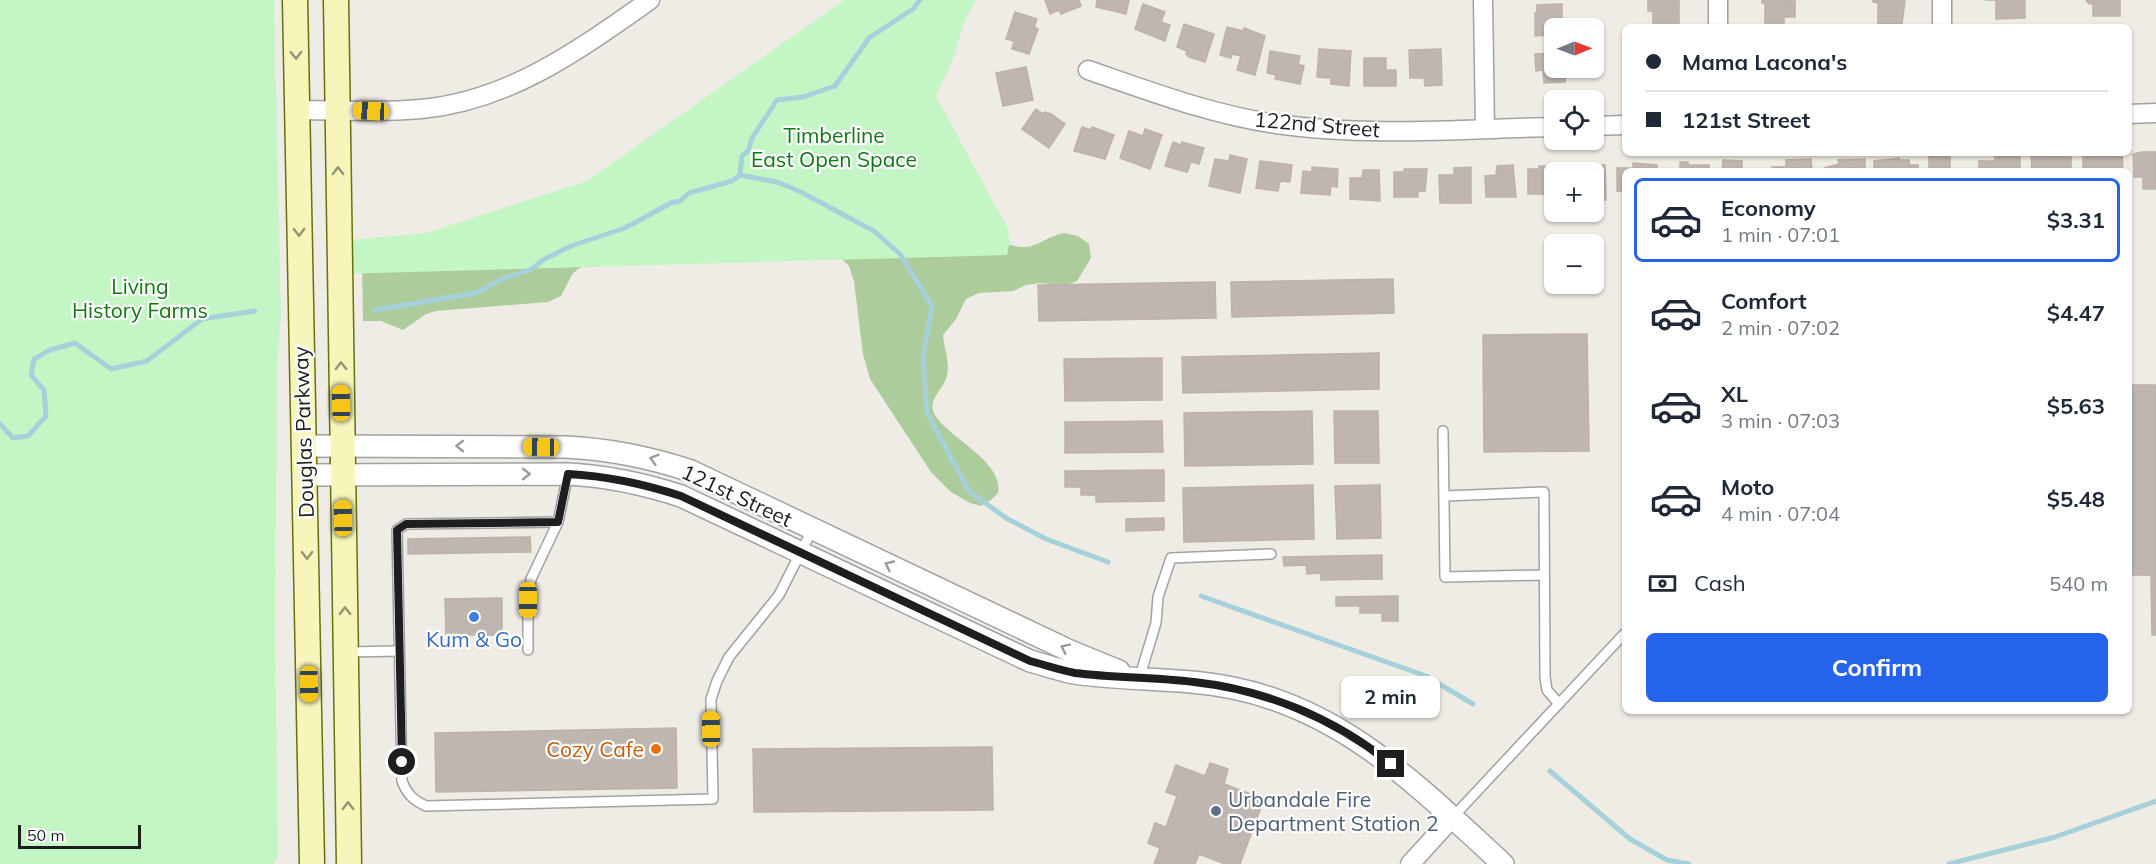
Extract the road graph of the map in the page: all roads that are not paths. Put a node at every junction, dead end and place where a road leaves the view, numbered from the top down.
1 (295, 0) edge
2 (336, 0) edge
3 (650, 0) edge
4 (1483, 0) edge
5 (1718, 0) edge
6 (1942, 0) edge
7 (1718, 24) edge
8 (1942, 24) edge
9 (1088, 70) dead end
10 (297, 110) junction
11 (337, 110) junction
12 (2156, 113) edge
13 (2132, 114) edge
14 (1622, 125) edge
15 (1604, 126) edge
16 (1544, 127) edge
17 (1485, 128) junction
18 (1443, 431) dead end
19 (304, 446) junction
20 (342, 446) junction
21 (568, 474) junction
22 (305, 475) junction
23 (342, 476) junction
24 (1445, 496) junction
25 (558, 522) junction
26 (812, 530) junction
27 (799, 554) junction
28 (1270, 554) dead end
29 (1544, 575) junction
30 (1622, 636) edge
31 (528, 650) dead end
32 (399, 651) junction
33 (346, 652) junction
34 (1139, 679) junction
35 (1559, 704) junction
36 (1452, 818) junction
37 (312, 864) edge
38 (349, 864) edge
39 (1410, 864) edge
40 (1503, 864) edge

1 -> 10 main road, Douglas Parkway
2 - 11 main road, Douglas Parkway
3 - 11 street
4 - 17 street
5 - 7 street
6 - 8 street
9 - 17 street, 122nd Street
10 - 11 street
10 -> 19 main road, Douglas Parkway
20 -> 11 main road, Douglas Parkway
12 - 13 street
14 - 15 street
16 - 17 street, 122nd Street
18 - 24 lane
19 - 20 street, 121st Street
19 - 22 main road, Douglas Parkway
20 - 23 main road, Douglas Parkway
26 -> 20 street, 121st Street
23 -> 21 street, 121st Street
21 - 25 lane
21 - 27 street, 121st Street
22 - 23 street, 121st Street
22 -> 37 main road, Douglas Parkway
33 -> 23 main road, Douglas Parkway
24 - 29 lane
24 - 29 lane
25 - 31 lane
25 - 32 lane
26 - 27 lane
34 -> 26 street, 121st Street
27 - 32 lane
27 - 34 street, 121st Street
28 - 34 lane
29 - 35 lane
30 - 35 lane
32 - 33 lane
38 -> 33 main road, Douglas Parkway
34 - 36 street, 121st Street
35 - 36 lane
36 - 39 street
36 - 40 street, 121st Street

